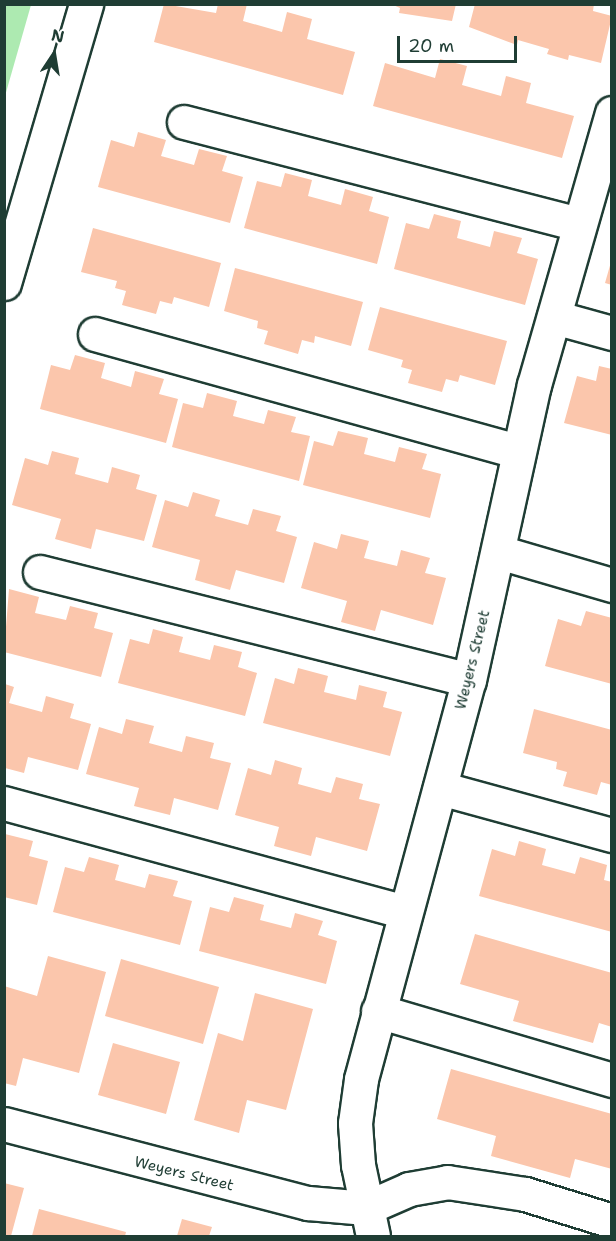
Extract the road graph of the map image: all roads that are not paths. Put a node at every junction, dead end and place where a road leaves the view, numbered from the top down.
1 (86, 4) edge
2 (612, 113) edge
3 (184, 122) dead end
4 (579, 224) junction
5 (4, 283) edge
6 (554, 316) junction
7 (612, 333) edge
8 (94, 334) dead end
9 (518, 451) junction
10 (499, 552) junction
11 (40, 572) dead end
12 (612, 585) edge
13 (469, 680) junction
14 (440, 788) junction
15 (4, 803) edge
16 (612, 835) edge
17 (404, 912) junction
18 (378, 1011) junction
19 (612, 1080) edge
20 (4, 1124) edge
21 (612, 1221) edge
22 (370, 1222) edge

1 - 5 street
2 - 4 street, Weyers Street
3 - 4 street
4 - 6 street, Weyers Street
6 - 7 street
6 - 9 street, Weyers Street
8 - 9 street
9 - 10 street, Weyers Street
10 - 12 street
10 - 13 street, Weyers Street
11 - 13 street
13 - 14 street, Weyers Street
14 - 16 street
14 - 17 street, Weyers Street
15 - 17 street
17 - 18 street, Weyers Street
18 - 19 street
18 - 22 street, Weyers Street
20 - 22 street, Weyers Street
21 - 22 street

